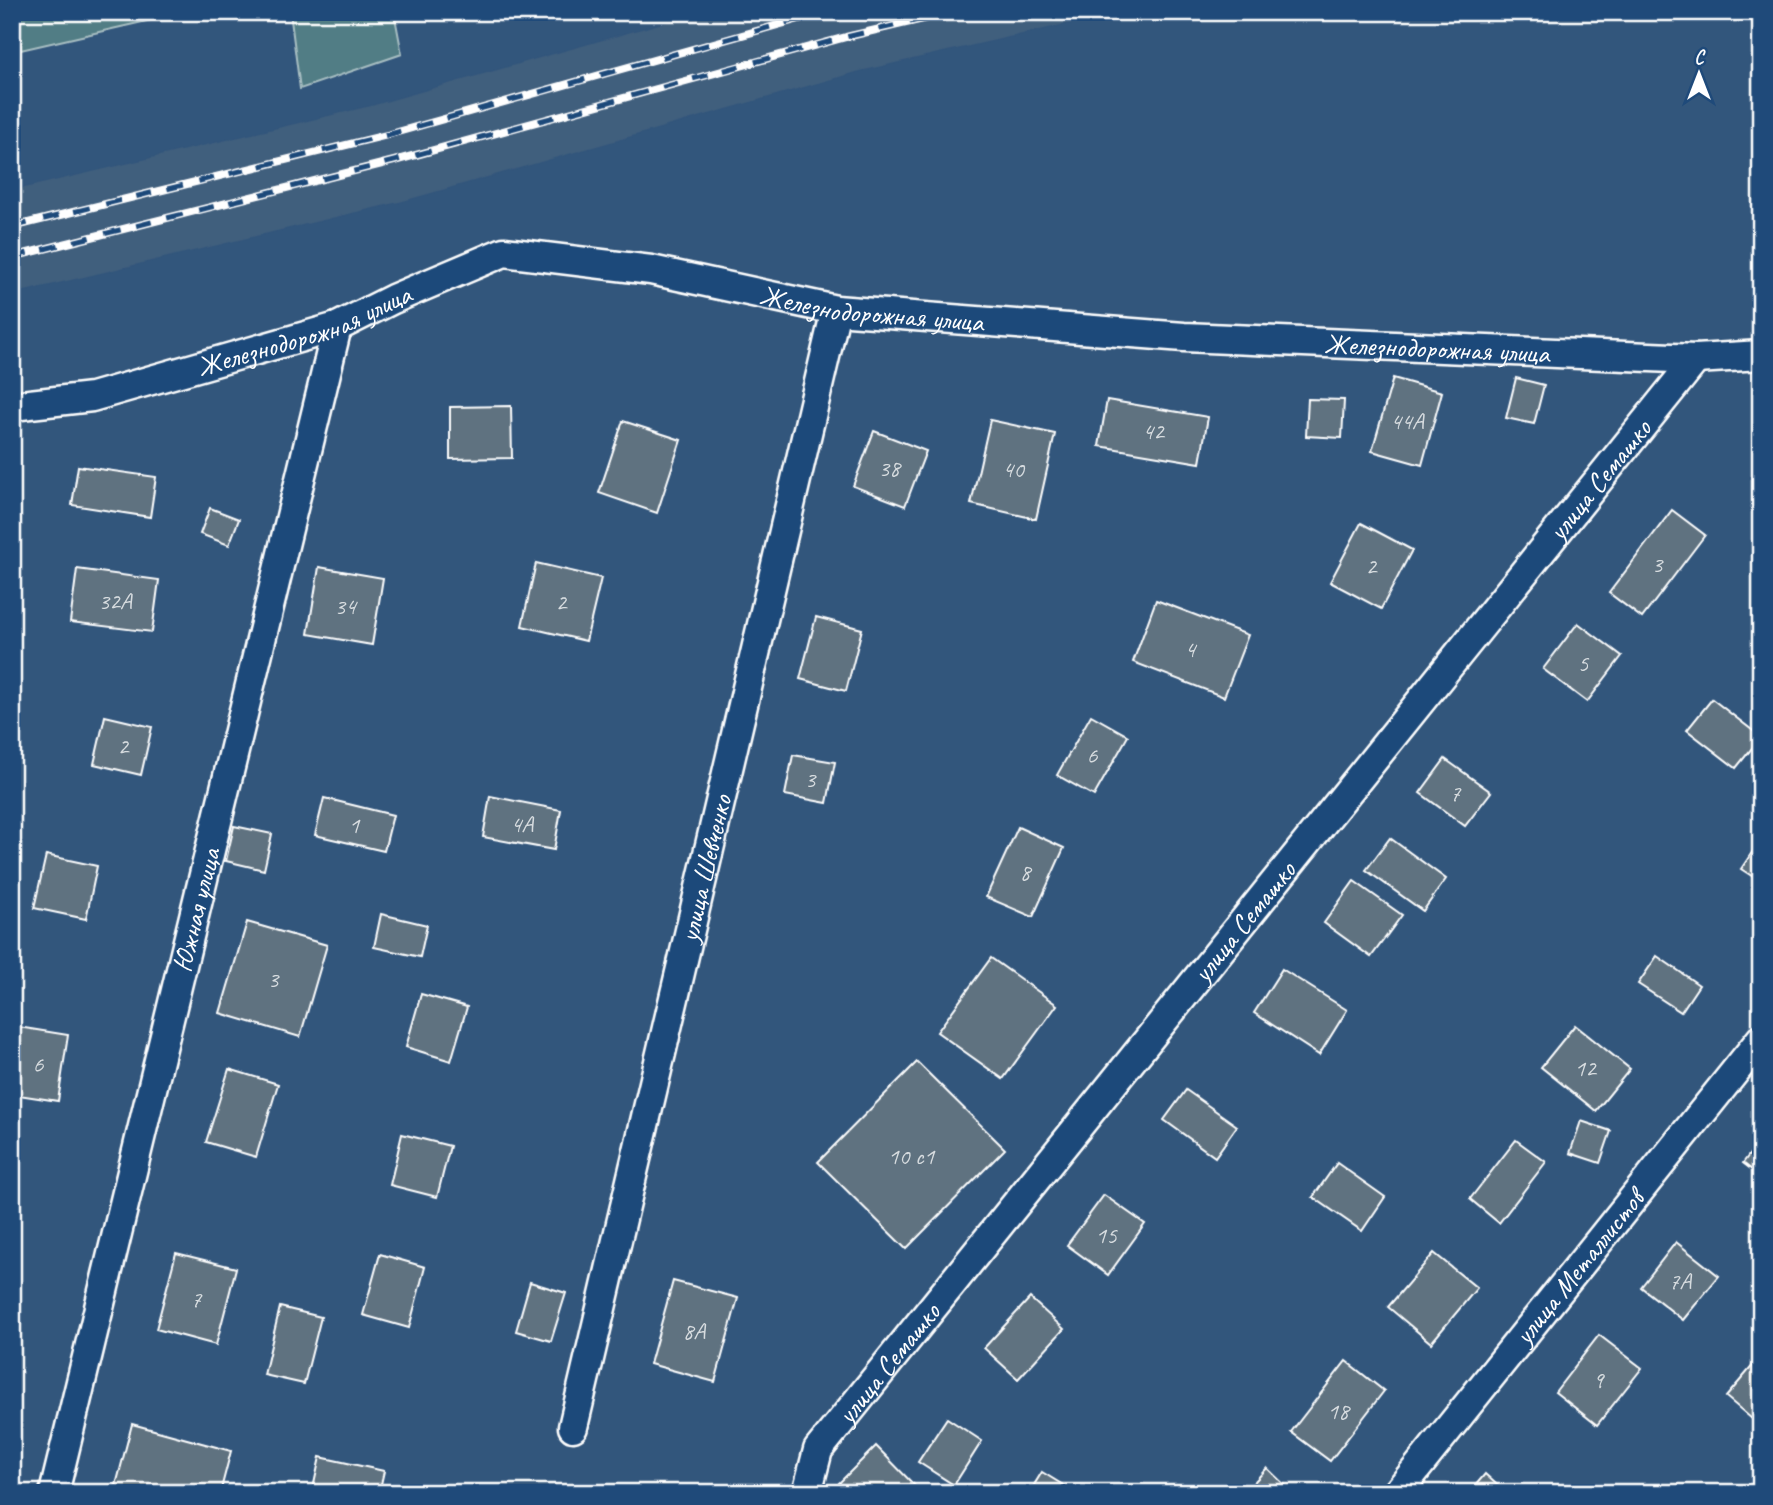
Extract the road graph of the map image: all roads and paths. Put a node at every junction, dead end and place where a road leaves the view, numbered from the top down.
1 (836, 310) junction
2 (337, 327) junction
3 (1761, 355) edge
4 (1696, 359) junction
5 (12, 407) edge
6 (1761, 1039) edge
7 (573, 1427) dead end
8 (54, 1493) edge
9 (807, 1493) edge
10 (1397, 1493) edge

1 - 2 street, Железнодорожная улица
1 - 4 street, Железнодорожная улица
1 - 7 street, улица Шевченко
2 - 5 street, Железнодорожная улица
2 - 8 street, Южная улица
3 - 4 street, Железнодорожная улица
4 - 9 street, улица Семашко
6 - 10 street, улица Металлистов

